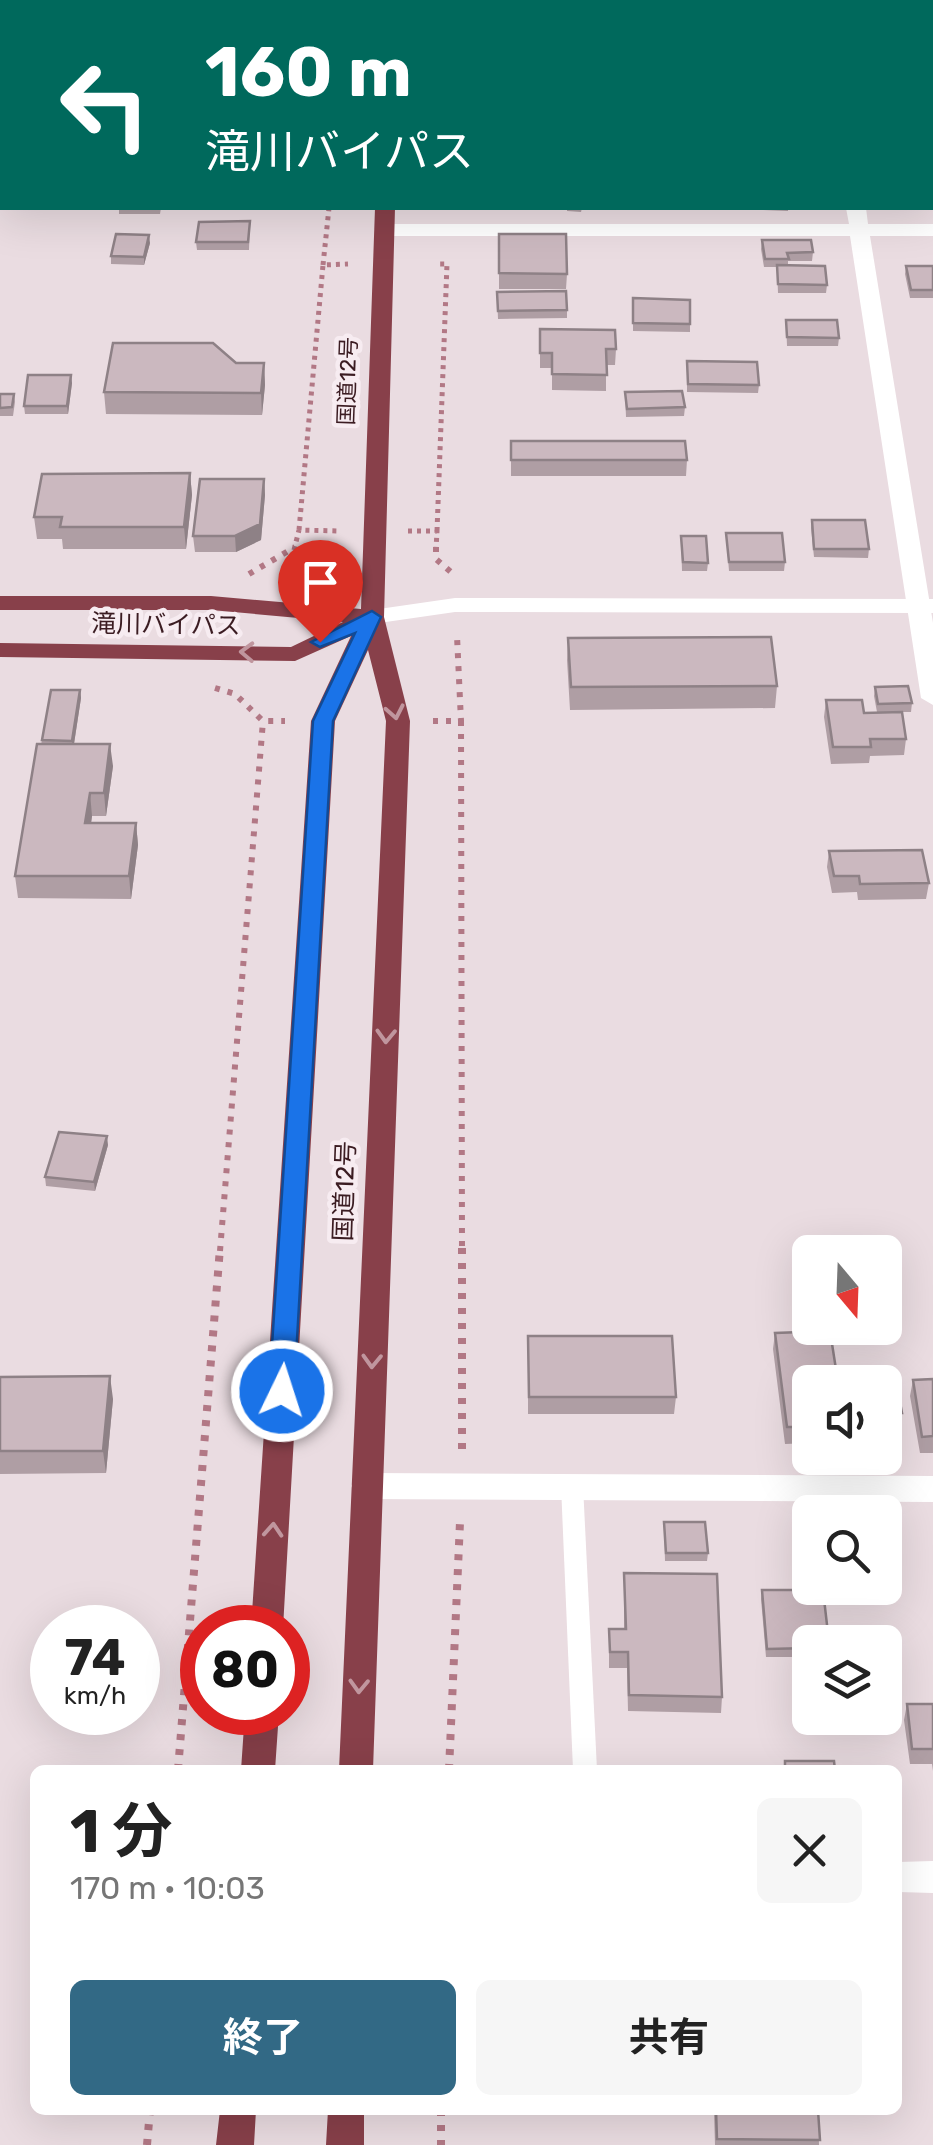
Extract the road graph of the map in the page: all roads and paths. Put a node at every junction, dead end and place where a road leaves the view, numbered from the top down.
1 (330, 210) edge
2 (384, 219) edge
3 (858, 219) edge
4 (933, 230) edge
5 (323, 264) dead end
6 (0, 603) edge
7 (925, 606) edge
8 (372, 617) junction
9 (0, 650) edge
10 (933, 698) edge
11 (263, 720) dead end
12 (461, 720) dead end
13 (368, 1486) junction
14 (462, 1486) junction
15 (572, 1486) junction
16 (933, 1488) edge
17 (268, 1605) edge
18 (260, 1735) edge
19 (178, 1765) edge
20 (258, 1765) edge
21 (356, 1765) edge
22 (449, 1765) edge
23 (585, 1765) edge
24 (902, 1877) edge
25 (933, 1878) edge
26 (150, 2115) edge
27 (238, 2115) edge
28 (346, 2115) edge
29 (441, 2115) edge
30 (147, 2145) edge
31 (235, 2145) edge
32 (345, 2145) edge
33 (441, 2145) edge

1 - 5 path
2 - 3 street
2 - 8 highway, 国道12号
3 - 4 street
3 - 7 street
6 - 8 highway, 滝川バイパス
7 - 8 street
7 - 10 street
8 -> 9 highway, 滝川バイパス
8 -> 13 highway, 国道12号
17 -> 8 highway, 国道12号
11 - 19 path
12 - 14 path
13 - 14 street
13 -> 21 highway, 国道12号
14 - 15 street
14 - 22 path
15 - 16 street
15 - 23 lane
18 - 20 highway
24 - 25 street
26 - 30 path
27 - 31 highway
28 - 32 highway
29 - 33 path

